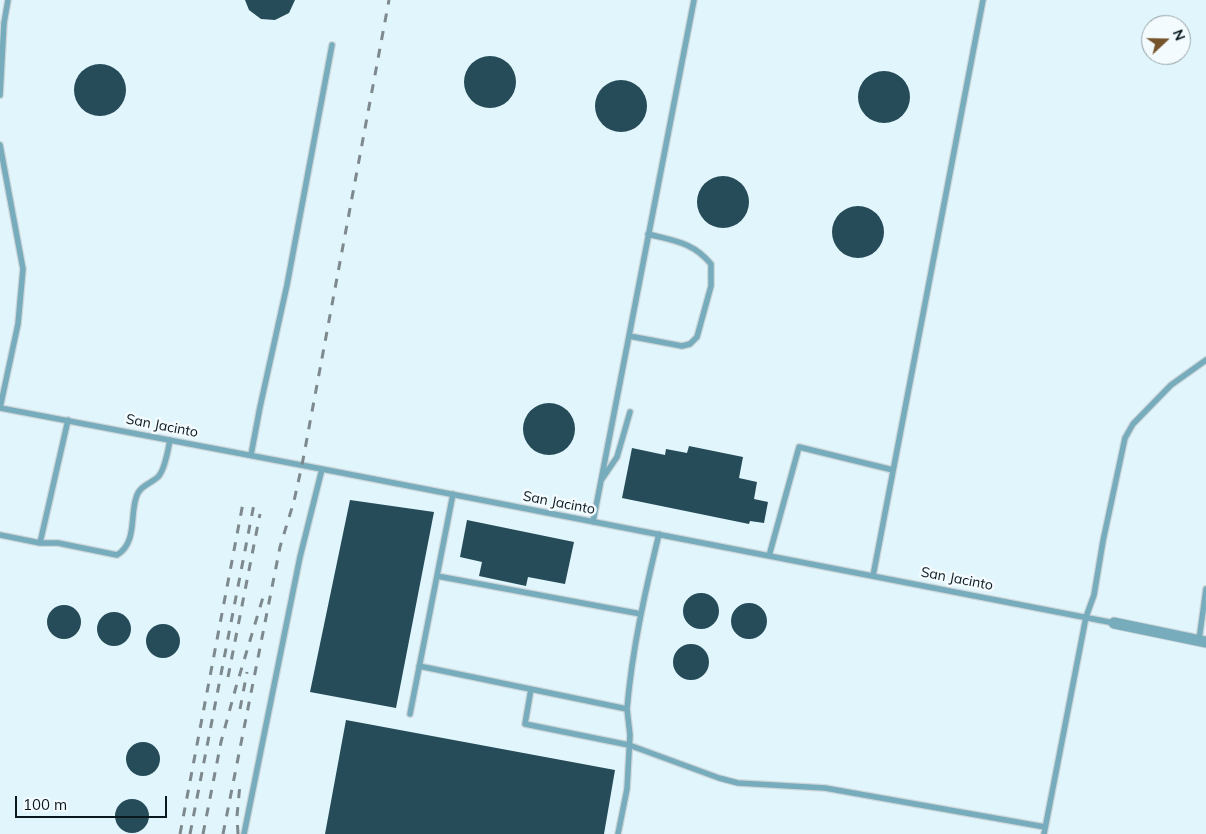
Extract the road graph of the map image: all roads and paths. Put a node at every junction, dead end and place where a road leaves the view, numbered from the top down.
1 (8, 0) edge
2 (694, 0) edge
3 (983, 0) edge
4 (332, 45) dead end
5 (0, 95) edge
6 (0, 145) edge
7 (648, 234) junction
8 (629, 336) junction
9 (1206, 360) edge
10 (0, 408) edge
11 (630, 412) dead end
12 (68, 420) junction
13 (170, 440) junction
14 (251, 455) junction
15 (322, 469) junction
16 (893, 470) junction
17 (601, 481) junction
18 (453, 494) junction
19 (593, 522) junction
20 (659, 534) junction
21 (0, 535) edge
22 (40, 543) junction
23 (770, 556) junction
24 (437, 576) junction
25 (873, 576) junction
26 (1206, 589) edge
27 (641, 614) junction
28 (1086, 617) junction
29 (1114, 623) joint
30 (1203, 641) edge
31 (419, 666) junction
32 (531, 689) junction
33 (627, 709) junction
34 (410, 714) dead end
35 (629, 745) junction
36 (1045, 827) junction
37 (244, 834) edge
38 (618, 834) edge
39 (1044, 834) edge

1 - 5 lane
2 - 7 lane
3 - 16 lane
4 - 14 lane
6 - 10 lane
7 - 8 lane
7 - 8 lane
8 - 17 lane
9 - 28 lane
10 - 12 lane, San Jacinto
11 - 17 lane
12 - 13 lane, San Jacinto
12 - 22 lane
13 - 14 lane, San Jacinto
13 - 22 lane
14 - 15 lane, San Jacinto
15 - 18 lane, San Jacinto
15 - 37 lane
16 - 23 lane
16 - 25 lane
17 - 19 lane
18 - 19 lane, San Jacinto
18 - 24 lane
19 - 20 lane, San Jacinto
20 - 23 lane, San Jacinto
20 - 27 lane
21 - 22 lane
23 - 25 lane, San Jacinto
24 - 27 lane
24 - 31 lane
25 - 28 lane, San Jacinto
26 - 30 lane
27 - 33 lane
28 - 29 lane, San Jacinto
28 - 36 lane
29 - 30 street
31 - 32 lane
31 - 34 lane
32 - 33 lane
32 - 35 lane
33 - 35 lane
35 - 36 lane
35 - 38 lane
36 - 39 lane

